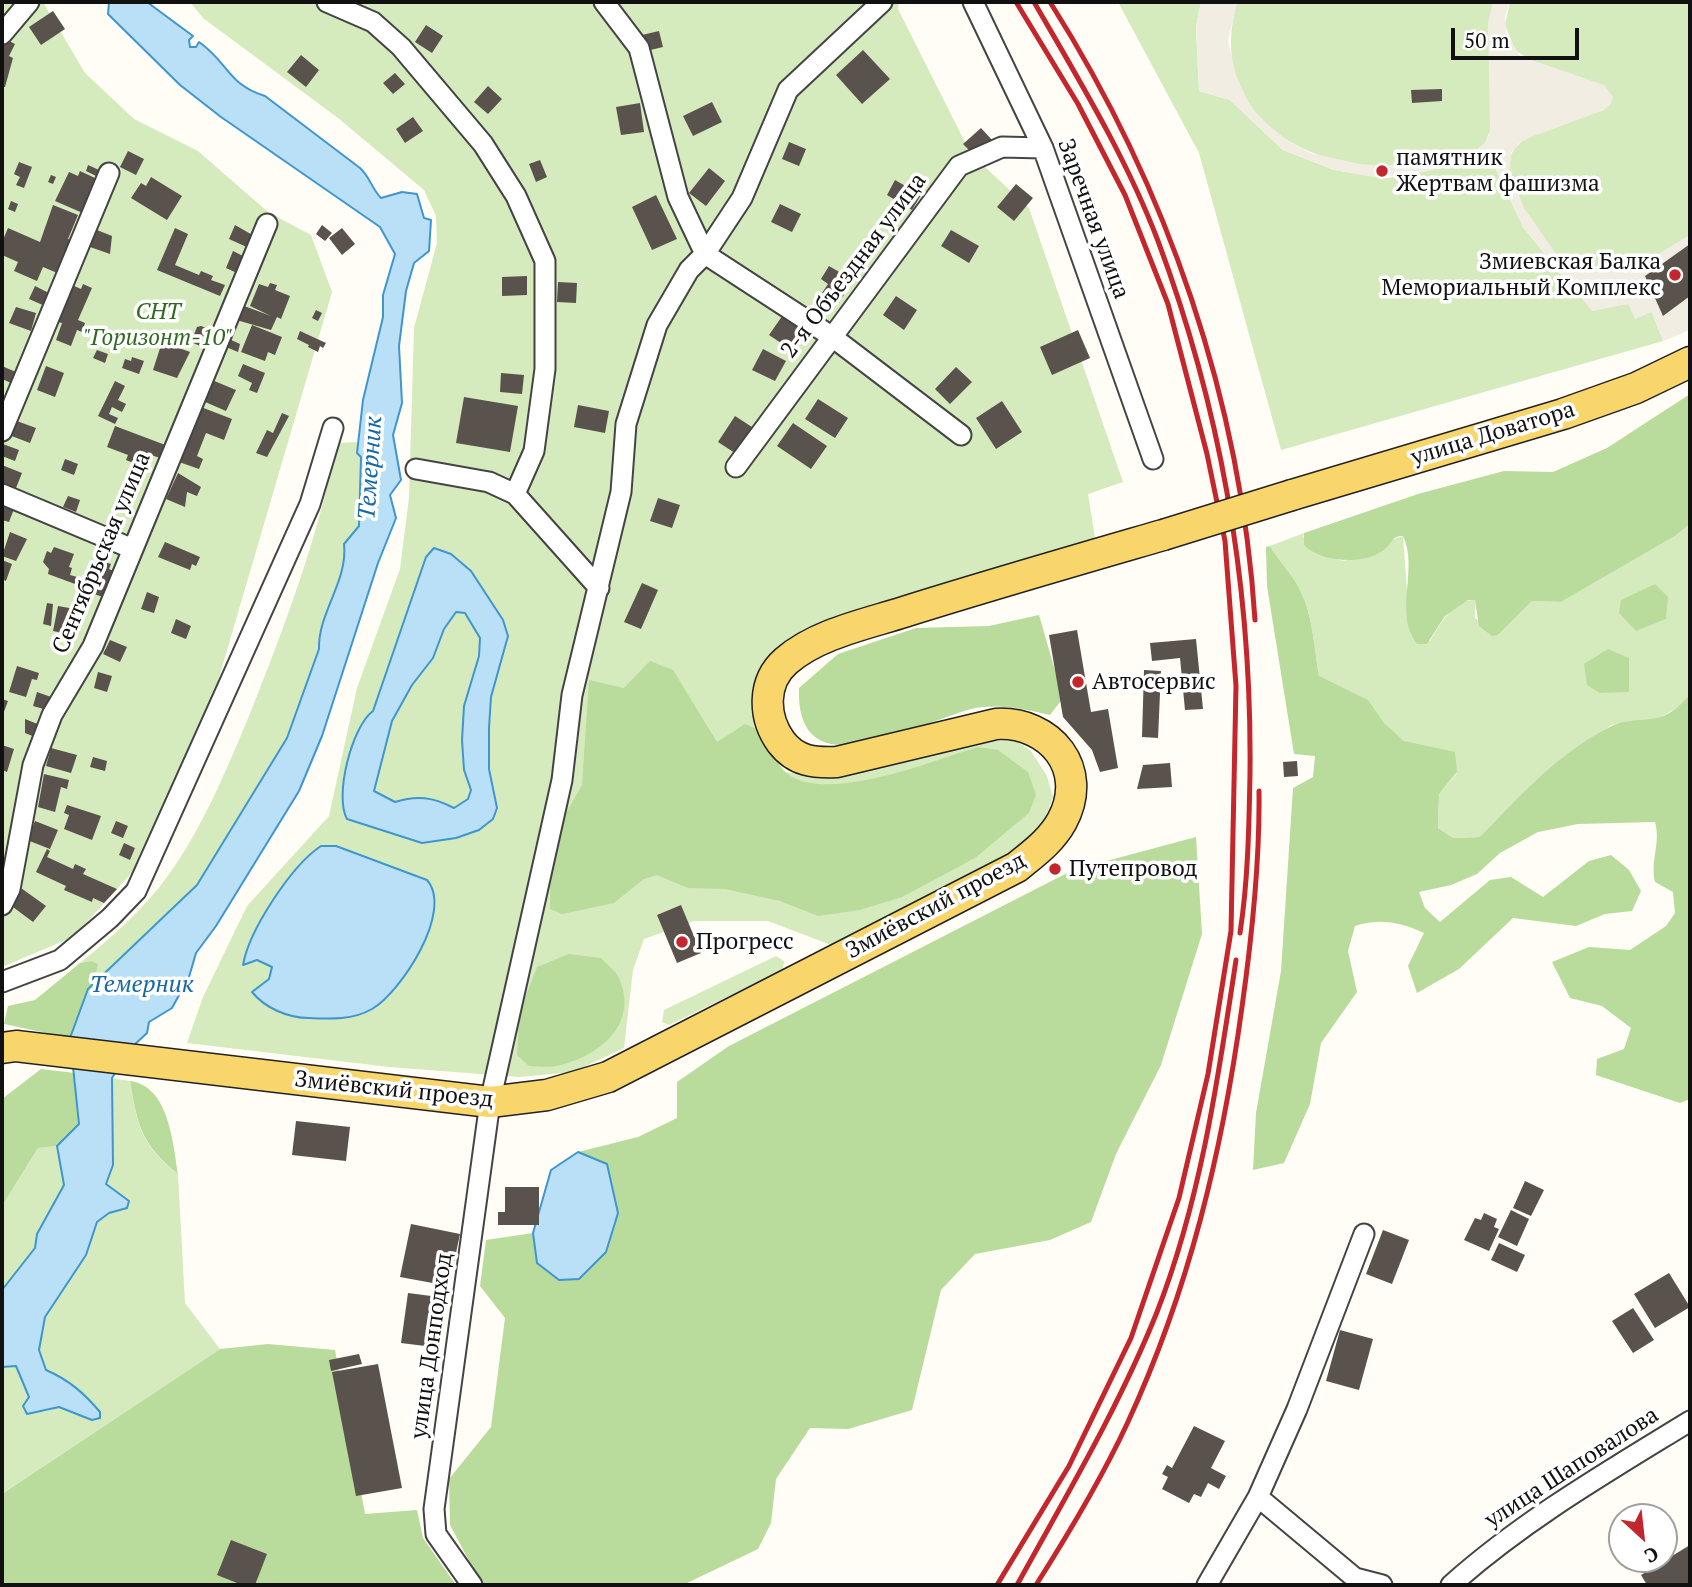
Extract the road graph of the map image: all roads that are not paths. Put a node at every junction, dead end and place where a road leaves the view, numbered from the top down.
1 (29, 2) edge
2 (327, 2) edge
3 (604, 2) edge
4 (882, 2) edge
5 (973, 2) edge
6 (2, 34) edge
7 (1043, 148) junction
8 (109, 173) dead end
9 (267, 224) dead end
10 (705, 254) junction
11 (831, 336) junction
12 (1690, 362) edge
13 (332, 428) dead end
14 (2, 431) edge
15 (961, 435) dead end
16 (1153, 459) dead end
17 (736, 467) dead end
18 (416, 469) dead end
19 (2, 494) edge
20 (515, 494) junction
21 (1292, 495) joint
22 (133, 549) junction
23 (599, 588) junction
24 (10, 845) edge
25 (2, 905) edge
26 (2, 982) edge
27 (9, 1047) edge
28 (490, 1102) junction
29 (1364, 1234) dead end
30 (1690, 1421) edge
31 (1258, 1497) junction
32 (472, 1585) edge
33 (1207, 1585) edge
34 (1382, 1585) edge
35 (1451, 1585) edge

1 - 6 street
2 - 20 street
3 - 10 street
4 - 10 street, улица Донподход
5 - 7 street, Заречная улица
7 - 11 street, 2-я Объездная улица
7 - 16 street, Заречная улица
8 - 14 street
9 - 22 street, Сентябрьская улица
10 - 11 street
10 - 23 street, улица Донподход
11 - 15 street
11 - 17 street, 2-я Объездная улица
12 - 21 main road, улица Доватора
13 - 26 street
18 - 20 street
19 - 22 street
20 - 23 street
21 - 28 main road, Змиёвский проезд, bridge
22 - 24 street, Сентябрьская улица
23 - 28 street, улица Донподход
24 - 25 street, Сентябрьская улица
27 - 28 main road, Змиёвский проезд
28 - 32 street, улица Донподход
29 - 31 street
30 - 35 street, улица Шаповалова
31 - 33 street
31 - 34 street

